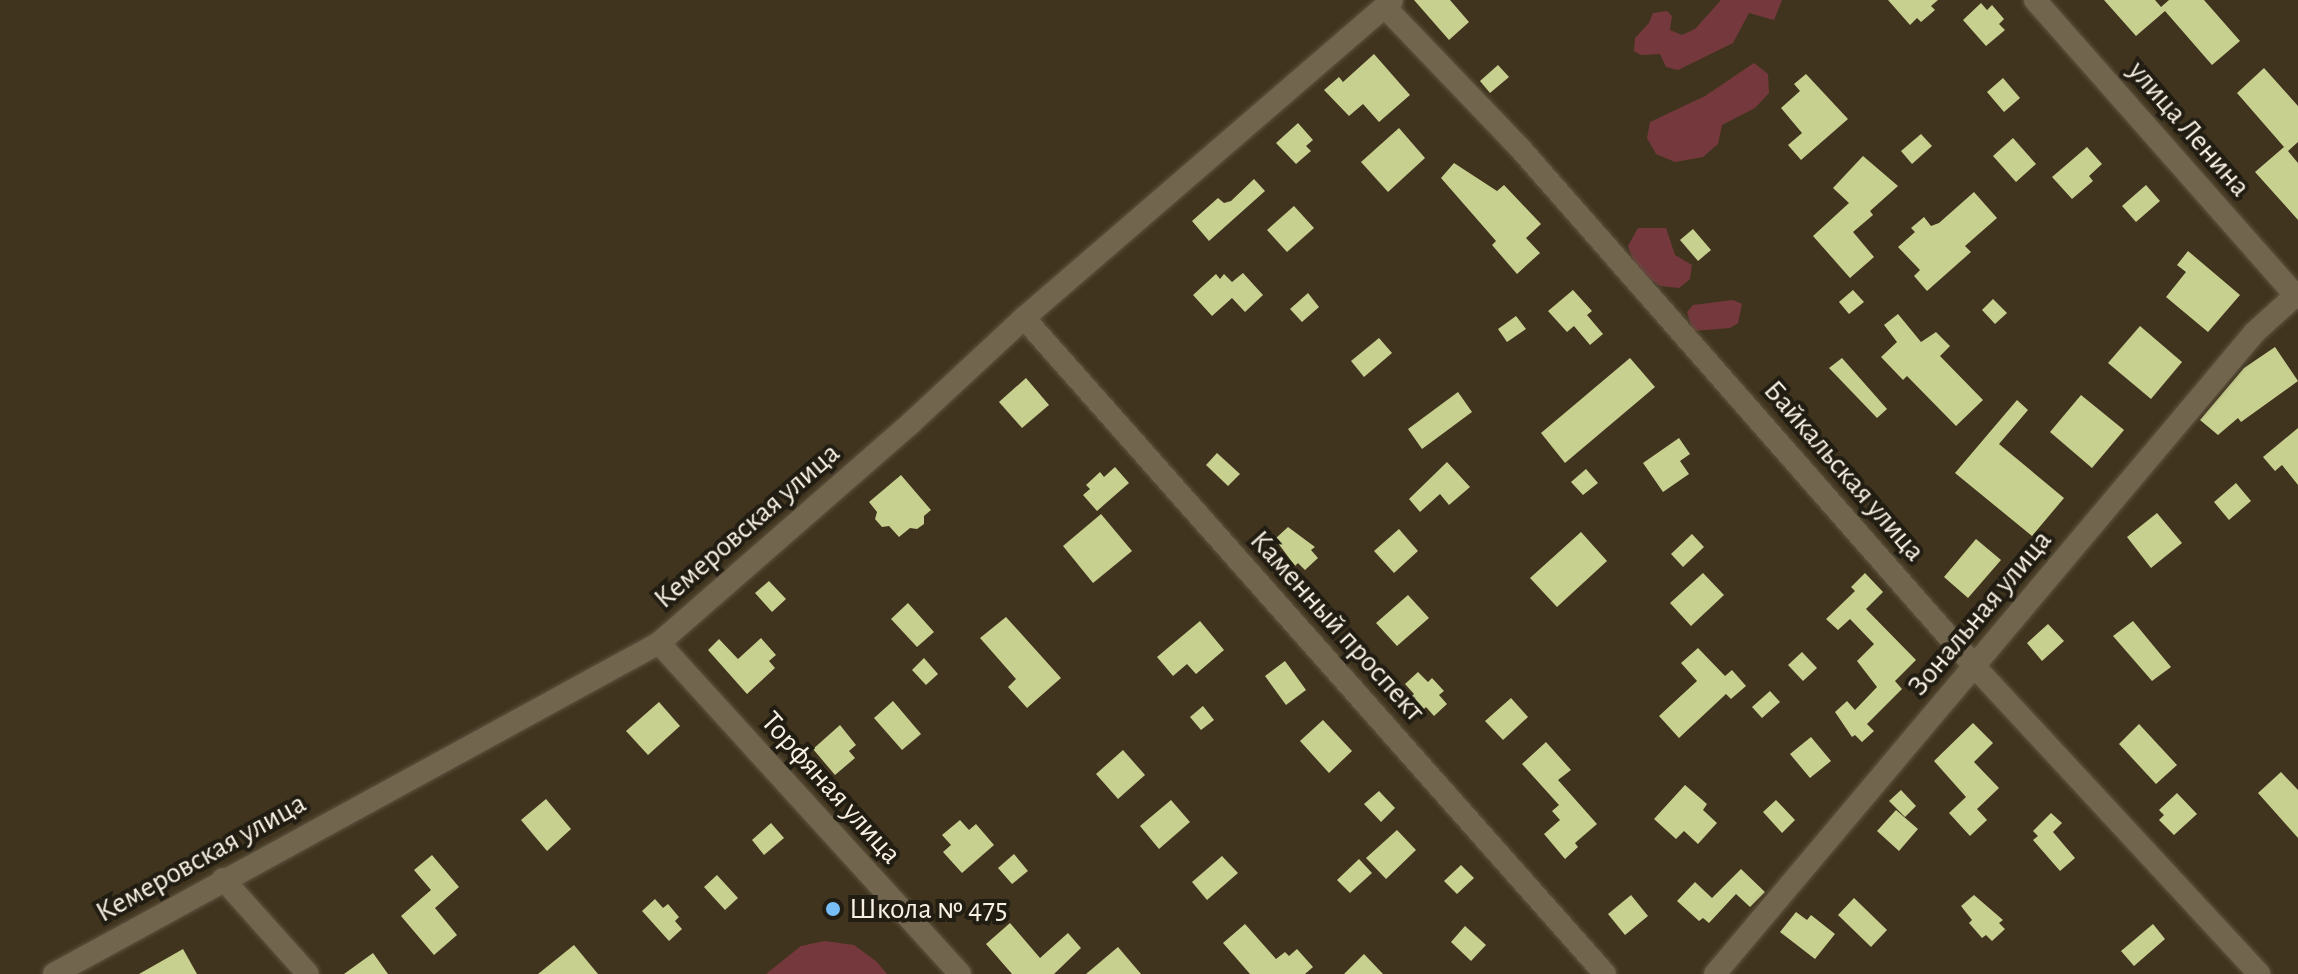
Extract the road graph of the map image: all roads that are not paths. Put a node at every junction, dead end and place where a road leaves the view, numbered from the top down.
1 (2035, 0) edge
2 (1388, 4) edge
3 (2297, 296) edge
4 (1024, 318) junction
5 (659, 643) junction
6 (1976, 668) junction
7 (223, 879) junction
8 (54, 974) edge
9 (308, 974) edge
10 (960, 974) edge
11 (1605, 974) edge
12 (1715, 974) edge
13 (2259, 974) edge

1 - 3 street, улица Ленина
2 - 4 street, Кемеровская улица
2 - 6 street, Байкальская улица
3 - 6 street, Зональная улица
4 - 5 street, Кемеровская улица
4 - 11 street, Каменный проспект
5 - 7 street, Кемеровская улица
5 - 10 street, Торфяная улица
6 - 12 street, Зональная улица
6 - 13 street, Байкальская улица
7 - 8 street, Кемеровская улица
7 - 9 street

